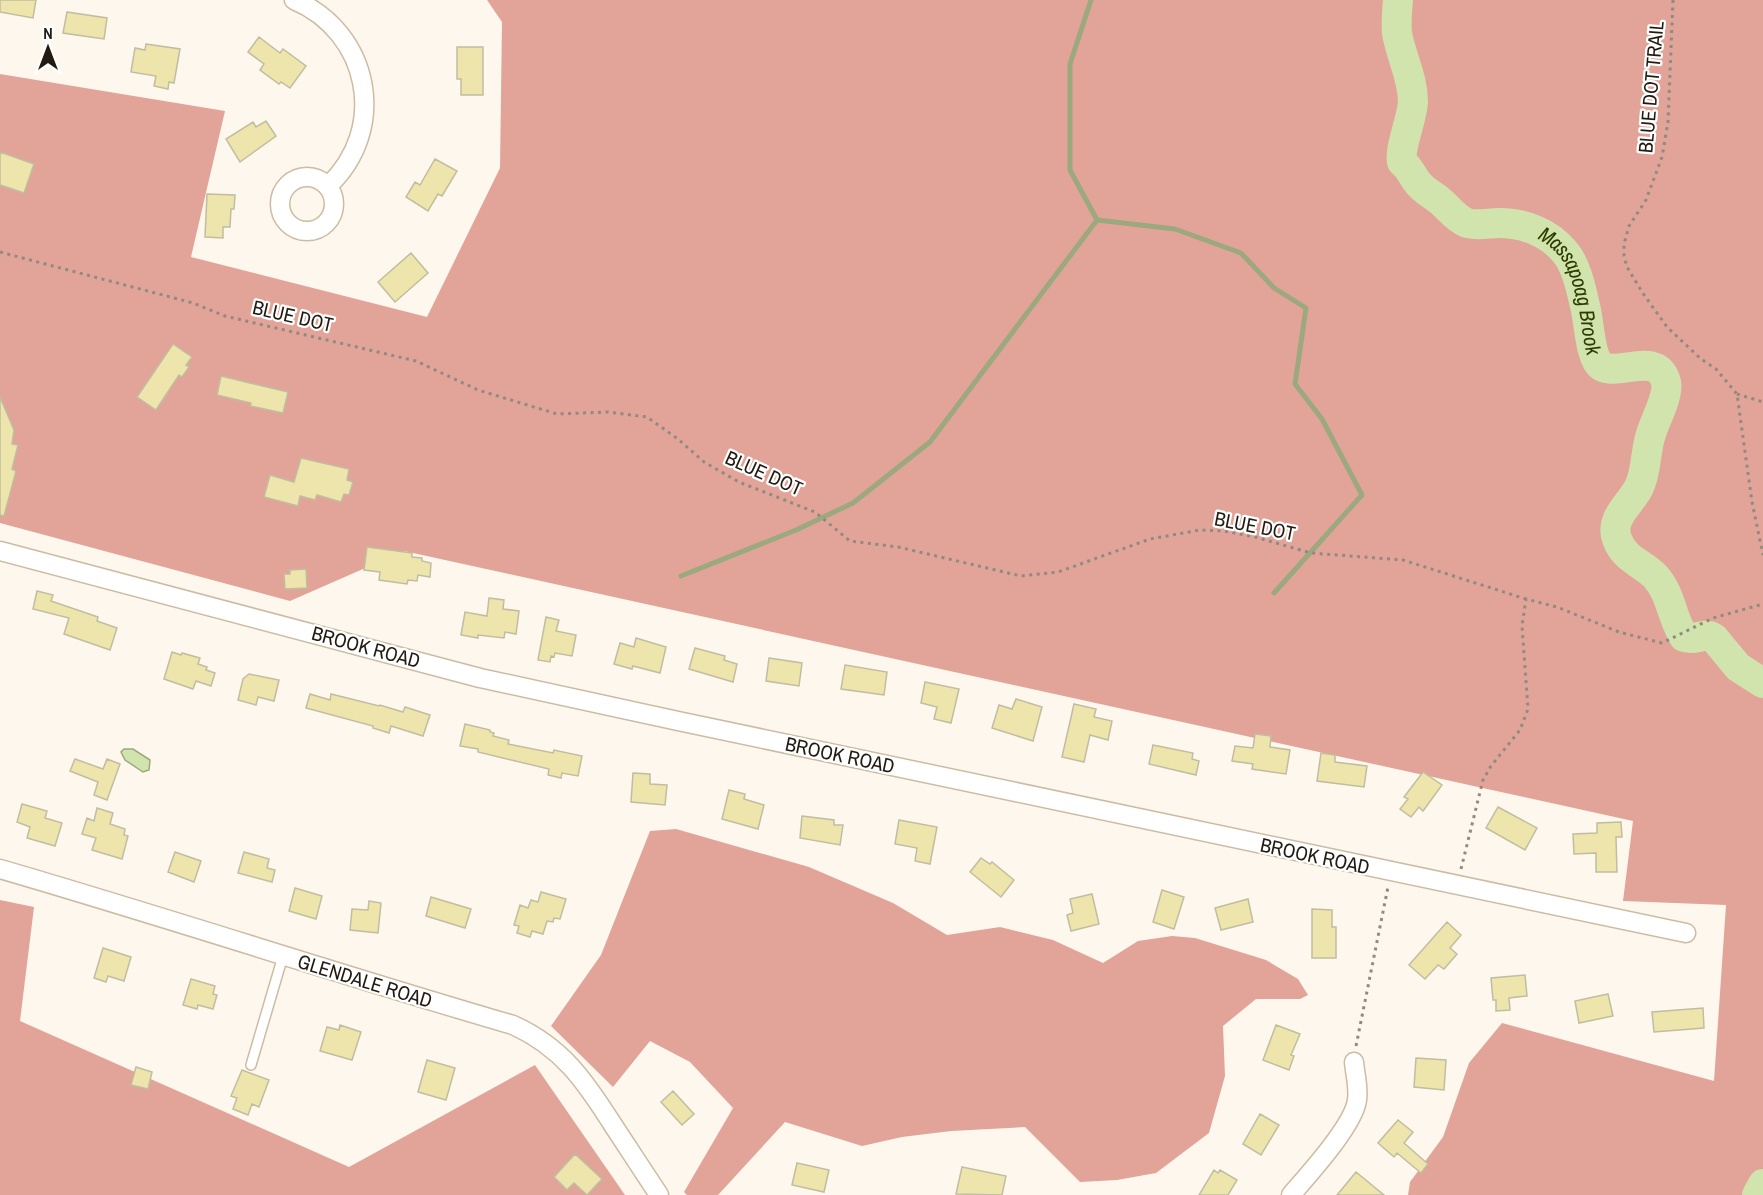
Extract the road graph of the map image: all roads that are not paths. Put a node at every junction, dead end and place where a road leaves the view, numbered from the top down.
1 (294, 0) edge
2 (328, 186) dead end
3 (0, 551) edge
4 (0, 869) edge
5 (1686, 933) dead end
6 (283, 956) junction
7 (1354, 1062) road end
8 (250, 1065) dead end
9 (659, 1195) edge
10 (1291, 1195) edge

1 - 2 street
3 - 5 street, BROOK ROAD
4 - 6 street, GLENDALE ROAD
6 - 8 lane
6 - 9 street, GLENDALE ROAD
7 - 10 street

